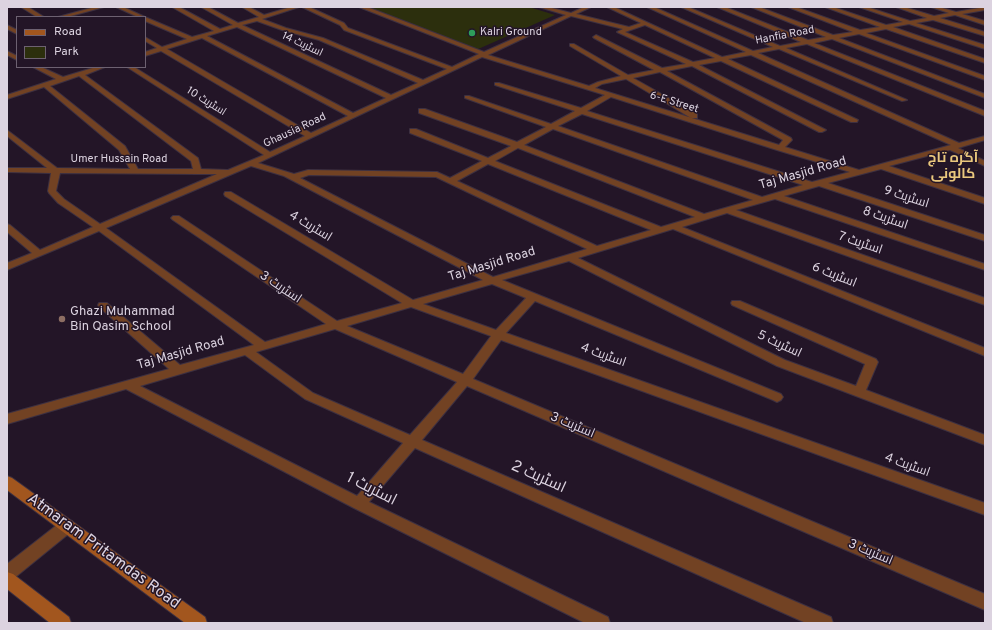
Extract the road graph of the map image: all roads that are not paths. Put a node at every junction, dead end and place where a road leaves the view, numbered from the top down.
1 (24, 7) edge
2 (75, 7) edge
3 (101, 7) edge
4 (119, 7) edge
5 (174, 7) edge
6 (204, 7) edge
7 (244, 7) edge
8 (305, 7) edge
9 (362, 7) edge
10 (542, 7) edge
11 (588, 7) edge
12 (610, 7) edge
13 (650, 7) edge
14 (684, 7) edge
15 (720, 7) edge
16 (754, 7) edge
17 (791, 7) edge
18 (828, 7) edge
19 (862, 7) edge
20 (899, 7) edge
21 (934, 7) edge
22 (972, 7) edge
23 (291, 8) edge
24 (983, 9) edge
25 (86, 11) junction
26 (95, 14) dead end
27 (955, 14) junction
28 (570, 15) junction
29 (39, 16) edge
30 (65, 16) edge
31 (140, 16) edge
32 (264, 17) junction
33 (934, 18) junction
34 (146, 19) edge
35 (257, 19) junction
36 (909, 22) junction
37 (647, 23) junction
38 (985, 23) edge
39 (237, 25) junction
40 (886, 27) junction
41 (629, 29) junction
42 (219, 31) junction
43 (860, 32) junction
44 (985, 34) edge
45 (202, 36) junction
46 (596, 37) dead end
47 (834, 37) junction
48 (146, 40) edge
49 (191, 40) junction
50 (810, 42) junction
51 (572, 45) dead end
52 (781, 47) junction
53 (163, 48) junction
54 (985, 48) edge
55 (7, 53) edge
56 (753, 53) junction
57 (146, 54) edge
58 (484, 55) junction
59 (16, 58) edge
60 (724, 58) junction
61 (985, 61) edge
62 (692, 64) junction
63 (38, 68) edge
64 (92, 68) edge
65 (132, 68) edge
66 (453, 69) junction
67 (662, 71) junction
68 (80, 74) junction
69 (626, 77) junction
70 (985, 78) edge
71 (63, 80) junction
72 (424, 83) junction
73 (497, 84) dead end
74 (45, 85) junction
75 (590, 88) junction
76 (7, 89) edge
77 (16, 95) junction
78 (611, 95) junction
79 (985, 96) edge
80 (7, 97) edge
81 (468, 97) dead end
82 (392, 98) junction
83 (904, 100) dead end
84 (422, 111) dead end
85 (581, 111) junction
86 (985, 114) edge
87 (354, 116) junction
88 (854, 120) dead end
89 (552, 126) junction
90 (710, 126) junction
91 (822, 130) dead end
92 (413, 131) dead end
93 (7, 132) edge
94 (311, 136) junction
95 (985, 138) edge
96 (517, 146) junction
97 (954, 146) junction
98 (780, 148) junction
99 (270, 155) junction
100 (488, 161) junction
101 (251, 163) junction
102 (985, 164) edge
103 (880, 166) junction
104 (7, 170) edge
105 (56, 171) junction
106 (135, 171) junction
107 (198, 172) junction
108 (231, 172) junction
109 (859, 172) junction
110 (294, 177) junction
111 (451, 181) junction
112 (816, 184) junction
113 (228, 194) dead end
114 (776, 196) junction
115 (762, 200) junction
116 (985, 201) edge
117 (726, 210) junction
118 (703, 217) junction
119 (176, 218) dead end
120 (673, 226) junction
121 (7, 228) edge
122 (100, 228) junction
123 (660, 230) junction
124 (985, 238) edge
125 (596, 249) junction
126 (39, 254) junction
127 (569, 257) junction
128 (7, 267) edge
129 (985, 267) edge
130 (492, 280) junction
131 (533, 297) junction
132 (985, 302) edge
133 (736, 303) dead end
134 (103, 304) dead end
135 (412, 304) junction
136 (335, 325) junction
137 (499, 334) junction
138 (262, 345) junction
139 (245, 350) junction
140 (985, 352) edge
141 (178, 370) junction
142 (465, 380) junction
143 (126, 384) junction
144 (859, 392) junction
145 (777, 397) dead end
146 (7, 418) edge
147 (985, 440) edge
148 (413, 443) junction
149 (7, 482) edge
150 (359, 504) junction
151 (985, 509) edge
152 (67, 526) junction
153 (7, 574) edge
154 (7, 579) edge
155 (985, 602) edge
156 (62, 623) edge
157 (199, 623) edge
158 (602, 623) edge
159 (825, 623) edge

1 - 29 street
2 - 25 street
3 - 25 street
4 - 31 street
5 - 42 street
6 - 39 street, اسٹریٹ 14
7 - 32 street
8 - 66 street
9 - 58 street, 6-E Street
10 - 28 street
11 - 28 street, Ghausia Road
12 - 37 street
13 - 56 street
14 - 52 street
15 - 50 street
16 - 47 street
17 - 43 street
18 - 40 street
19 - 36 street
20 - 33 street
21 - 27 street
22 - 24 street
23 - 32 street
24 - 27 street, Hanfia Road
25 - 26 street
25 - 30 street
27 - 33 street, Hanfia Road
27 - 38 street
28 - 41 street
28 - 58 street, Ghausia Road
32 - 35 street
33 - 36 street, Hanfia Road
33 - 44 street
34 - 49 street
35 - 39 street
35 - 72 street
36 - 40 street, Hanfia Road
36 - 54 street
37 - 41 street
37 - 60 street
39 - 42 street
39 - 82 street, اسٹریٹ 14
40 - 43 street, Hanfia Road
40 - 61 street
41 - 62 street
42 - 45 street
43 - 47 street, Hanfia Road
43 - 70 street
45 - 49 street
45 - 87 street
46 - 67 street
47 - 50 street, Hanfia Road
47 - 79 street
48 - 53 street
49 - 53 street
50 - 52 street, Hanfia Road
50 - 86 street
51 - 69 street
52 - 56 street, Hanfia Road
52 - 83 street
53 - 57 street
53 - 94 street
55 - 59 street
56 - 60 street, Hanfia Road
56 - 97 street
58 - 66 street, Ghausia Road
58 - 75 street, 6-E Street
60 - 62 street, Hanfia Road
60 - 88 street
62 - 67 street, Hanfia Road
62 - 91 street
63 - 71 street
64 - 68 street
65 - 99 street, اسٹریٹ 10
66 - 72 street, Ghausia Road
67 - 69 street, Hanfia Road
67 - 98 street
68 - 71 street
68 - 107 street
69 - 75 street, Hanfia Road
69 - 90 street
71 - 74 street
72 - 82 street, Ghausia Road
73 - 85 street, اسٹریٹ 9
74 - 77 street
74 - 106 street
75 - 78 street, 6-E Street
76 - 77 street
77 - 80 street
78 - 85 street
78 - 90 street, 6-E Street
81 - 89 street
82 - 87 street, Ghausia Road
84 - 96 street
85 - 89 street
85 - 112 street, اسٹریٹ 9
87 - 94 street, Ghausia Road
89 - 96 street
89 - 115 street
90 - 98 street, 6-E Street
92 - 100 street
93 - 105 street
94 - 99 street, Ghausia Road
95 - 97 street, Taj Masjid Road
96 - 100 street
96 - 118 street
97 - 102 street
97 - 103 street, Taj Masjid Road
98 - 109 street, 6-E Street
99 - 101 street, Ghausia Road
100 - 111 street
100 - 123 street
101 - 108 street, Ghausia Road
101 - 110 street
103 - 109 street, Taj Masjid Road
103 - 116 street
104 - 105 street, Umer Hussain Road
105 - 106 street, Umer Hussain Road
105 - 122 street
106 - 107 street, Umer Hussain Road
107 - 108 street, Umer Hussain Road
108 - 122 street, Ghausia Road
109 - 112 street, Taj Masjid Road
110 - 111 street
110 - 130 street
111 - 125 street
112 - 114 street, Taj Masjid Road
112 - 124 street, اسٹریٹ 9
113 - 135 street, اسٹریٹ 4
114 - 115 street, Taj Masjid Road
114 - 129 street, اسٹریٹ 8
115 - 117 street, Taj Masjid Road
117 - 118 street, Taj Masjid Road
117 - 132 street, اسٹریٹ 7
118 - 120 street, Taj Masjid Road
119 - 136 street, اسٹریٹ 3
120 - 123 street, Taj Masjid Road
120 - 140 street, اسٹریٹ 6
121 - 126 street
122 - 126 street, Ghausia Road
122 - 138 street
123 - 125 street, Taj Masjid Road
125 - 127 street, Taj Masjid Road
126 - 128 street, Ghausia Road
127 - 130 street, Taj Masjid Road
127 - 144 street, اسٹریٹ 5
130 - 131 street
130 - 135 street, Taj Masjid Road
131 - 137 street
131 - 145 street
133 - 144 street
134 - 141 street
135 - 136 street, Taj Masjid Road
135 - 137 street, اسٹریٹ 4
136 - 138 street, Taj Masjid Road
136 - 142 street, اسٹریٹ 3
137 - 142 street
137 - 151 street, اسٹریٹ 4
138 - 139 street, Taj Masjid Road
139 - 141 street, Taj Masjid Road
139 - 148 street, اسٹریٹ 2
141 - 143 street, Taj Masjid Road
142 - 148 street
142 - 155 street, اسٹریٹ 3
143 - 146 street, Taj Masjid Road
143 - 150 street, اسٹریٹ 1
144 - 147 street, اسٹریٹ 5
148 - 150 street
148 - 159 street, اسٹریٹ 2
149 - 152 main road, Atmaram Pritamdas Road
150 - 158 street, اسٹریٹ 1
152 - 153 street
152 - 157 main road, Atmaram Pritamdas Road
154 - 156 main road

